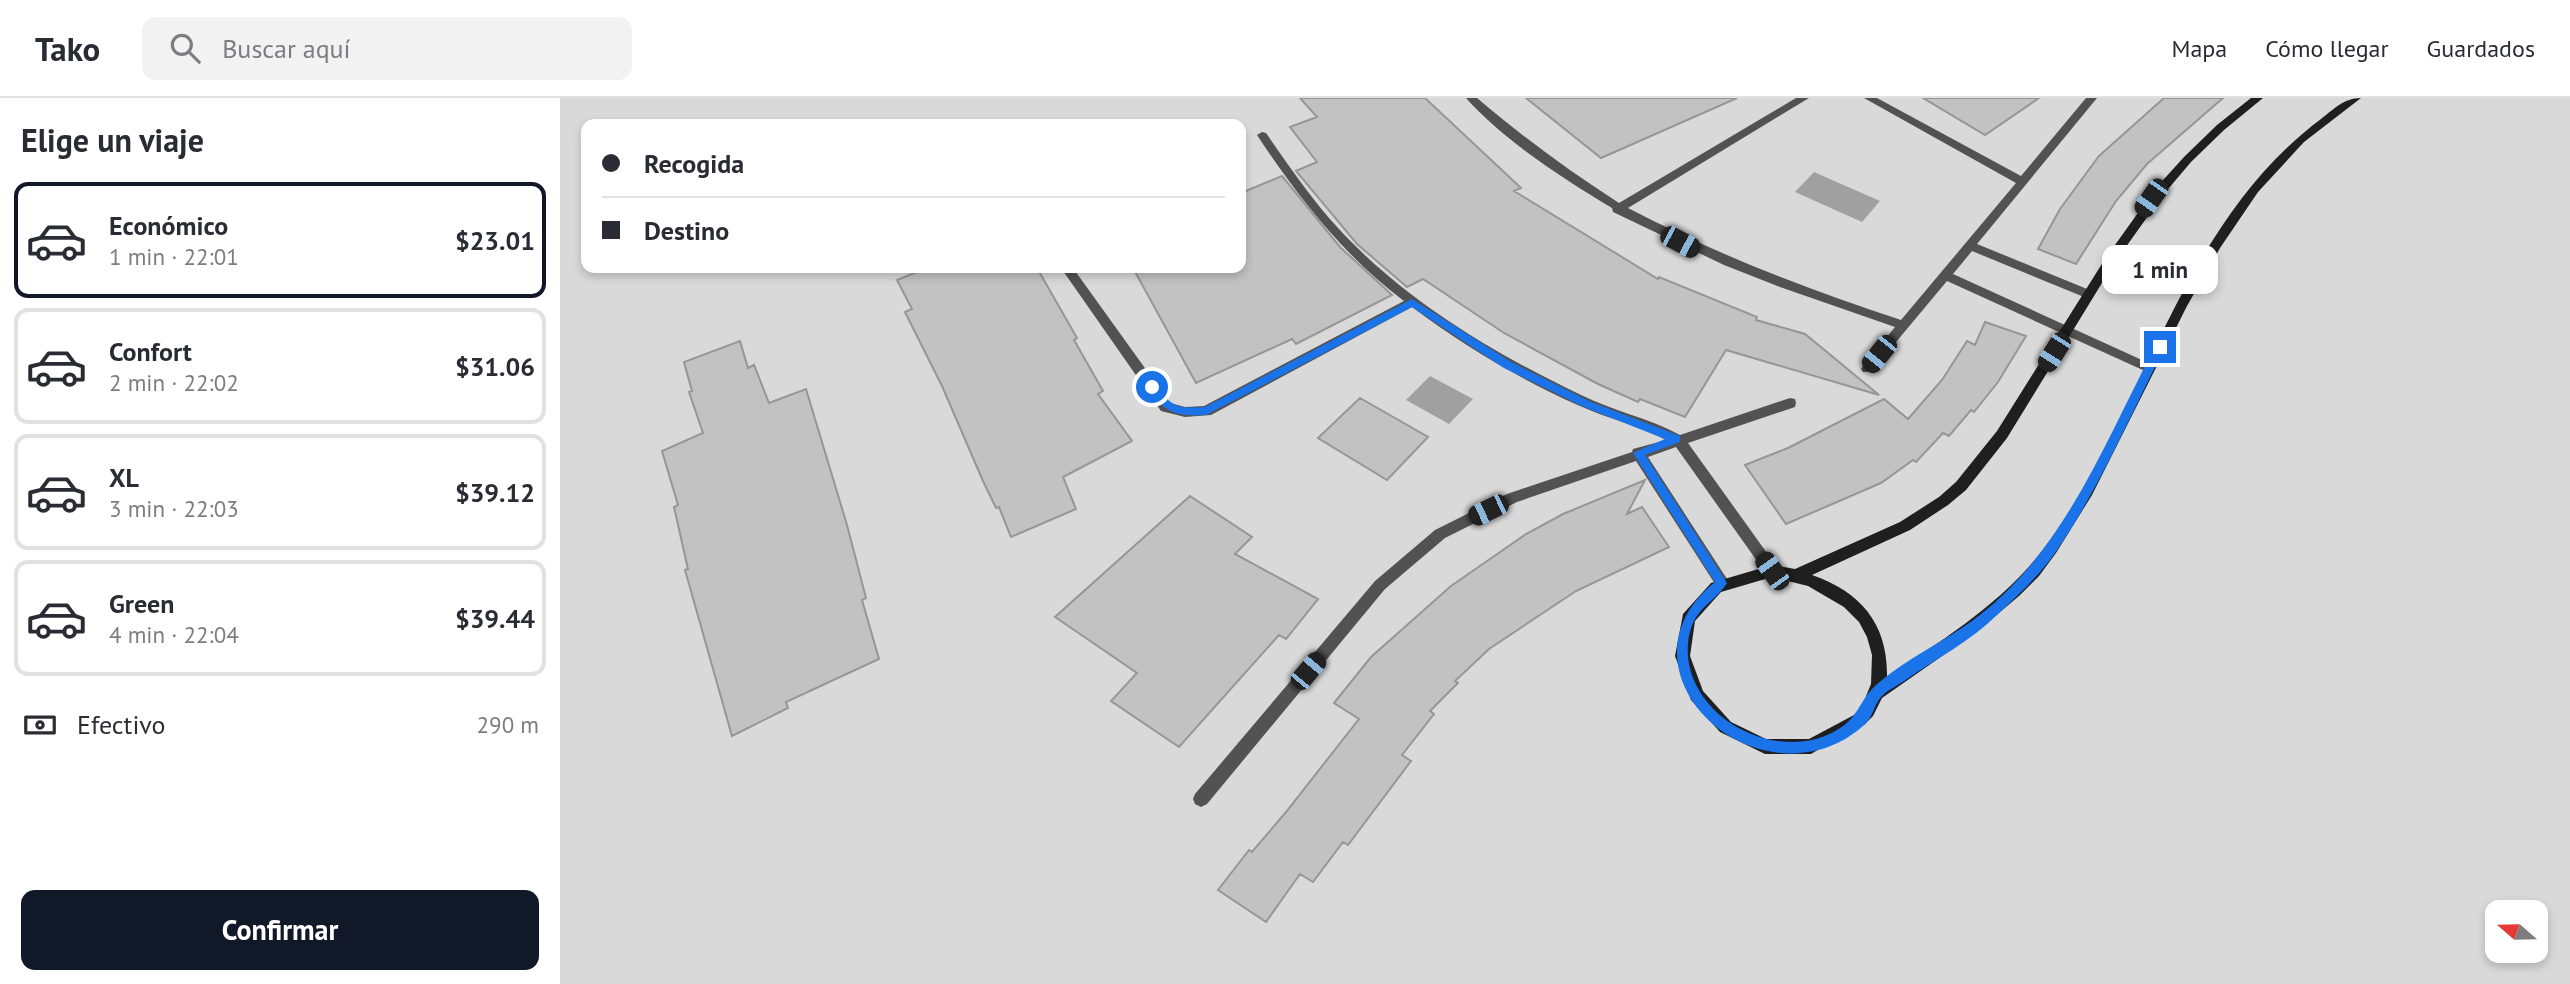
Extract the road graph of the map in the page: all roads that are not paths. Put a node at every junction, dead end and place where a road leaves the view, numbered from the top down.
1 (1471, 98) edge
2 (1804, 98) edge
3 (1868, 98) edge
4 (2092, 98) edge
5 (2258, 98) edge
6 (2356, 98) edge
7 (1262, 135) dead end
8 (2021, 181) junction
9 (1617, 209) junction
10 (1969, 245) junction
11 (1071, 273) edge
12 (1944, 275) junction
13 (2088, 294) junction
14 (1412, 302) junction
15 (1903, 325) junction
16 (2068, 330) junction
17 (2149, 368) junction
18 (1867, 369) dead end
19 (1790, 403) dead end
20 (1677, 439) junction
21 (1638, 453) junction
22 (1772, 571) junction
23 (1799, 574) junction
24 (1722, 583) junction
25 (1876, 693) junction
26 (1201, 799) dead end

1 - 9 street
2 - 9 street
3 - 8 street
4 - 8 street
5 - 13 street
6 - 17 street
7 - 14 street
8 - 10 street
9 - 15 street
10 - 12 street
10 - 13 street
11 - 14 street
12 - 15 street
12 - 16 street
13 - 16 street
14 - 20 street
15 - 18 street
16 - 17 street
16 - 23 street
17 - 25 street
19 - 20 street
20 - 21 street
20 - 22 street
21 - 24 street
21 - 26 street
22 - 23 street
22 - 24 street
23 - 25 street
24 - 25 street

